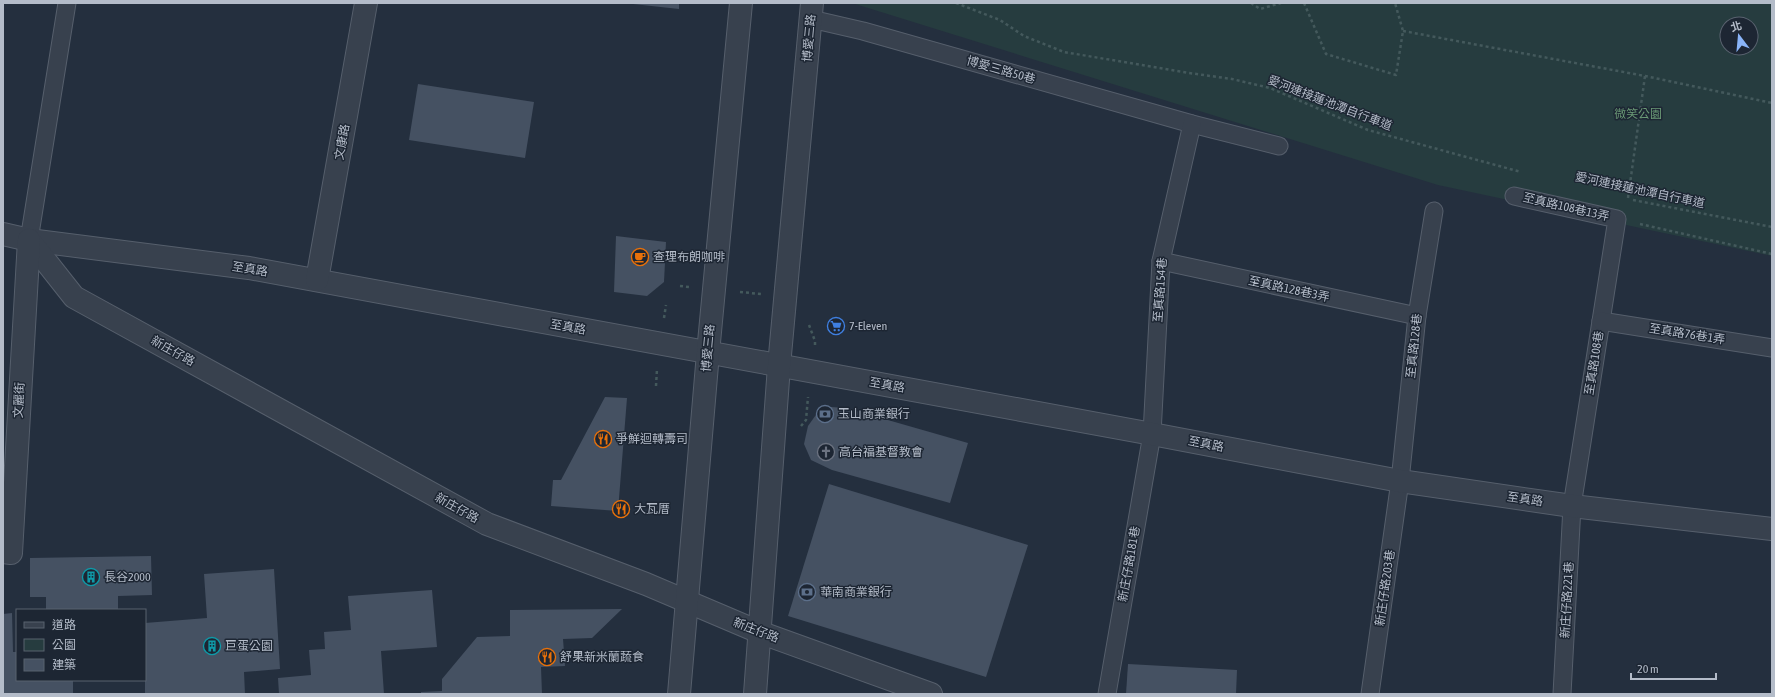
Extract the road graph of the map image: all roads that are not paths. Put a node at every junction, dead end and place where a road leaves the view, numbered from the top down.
1 (67, 3) edge
2 (366, 3) edge
3 (741, 3) edge
4 (811, 11) edge
5 (1192, 124) junction
6 (1279, 146) dead end
7 (1514, 196) dead end
8 (1434, 211) dead end
9 (1617, 219) joint
10 (3, 234) edge
11 (29, 240) junction
12 (1161, 261) junction
13 (317, 280) junction
14 (1417, 316) junction
15 (1601, 321) junction
16 (1772, 348) edge
17 (708, 353) junction
18 (779, 366) junction
19 (1152, 434) junction
20 (1400, 481) junction
21 (1572, 506) junction
22 (1772, 529) edge
23 (3, 552) edge
24 (686, 602) junction
25 (759, 632) junction
26 (679, 694) edge
27 (755, 694) edge
28 (931, 694) edge
29 (1107, 694) edge
30 (1370, 694) edge
31 (1562, 694) edge

1 - 11 lane
2 - 13 street, 文康路
3 - 17 street, 博愛三路
4 - 5 lane, 博愛三路50巷
4 - 18 street, 博愛三路
5 - 6 lane, 博愛三路50巷
5 - 12 lane, 至真路154巷
7 - 9 lane, 至真路108巷13弄
8 - 14 lane, 至真路128巷
9 - 15 lane, 至真路108巷
10 - 11 street, 至真路
11 - 13 street, 至真路
11 - 23 street, 文麗街
11 - 24 street, 新庄仔路
12 - 14 lane, 至真路128巷3弄
12 - 19 lane, 至真路154巷
13 - 17 street, 至真路
14 - 20 lane, 至真路128巷
15 - 16 lane, 至真路76巷1弄
15 - 21 lane, 至真路108巷
17 - 18 street, 至真路
17 - 24 street, 博愛三路
18 - 19 street, 至真路
18 - 25 street, 博愛三路
19 - 20 street, 至真路
19 - 29 lane, 新庄仔路181巷
20 - 21 street, 至真路
20 - 30 lane, 新庄仔路203巷
21 - 22 street, 至真路
21 - 31 lane, 新庄仔路221巷
24 - 25 street, 新庄仔路
24 - 26 street, 博愛三路
25 - 27 street, 博愛三路
25 - 28 street, 新庄仔路

